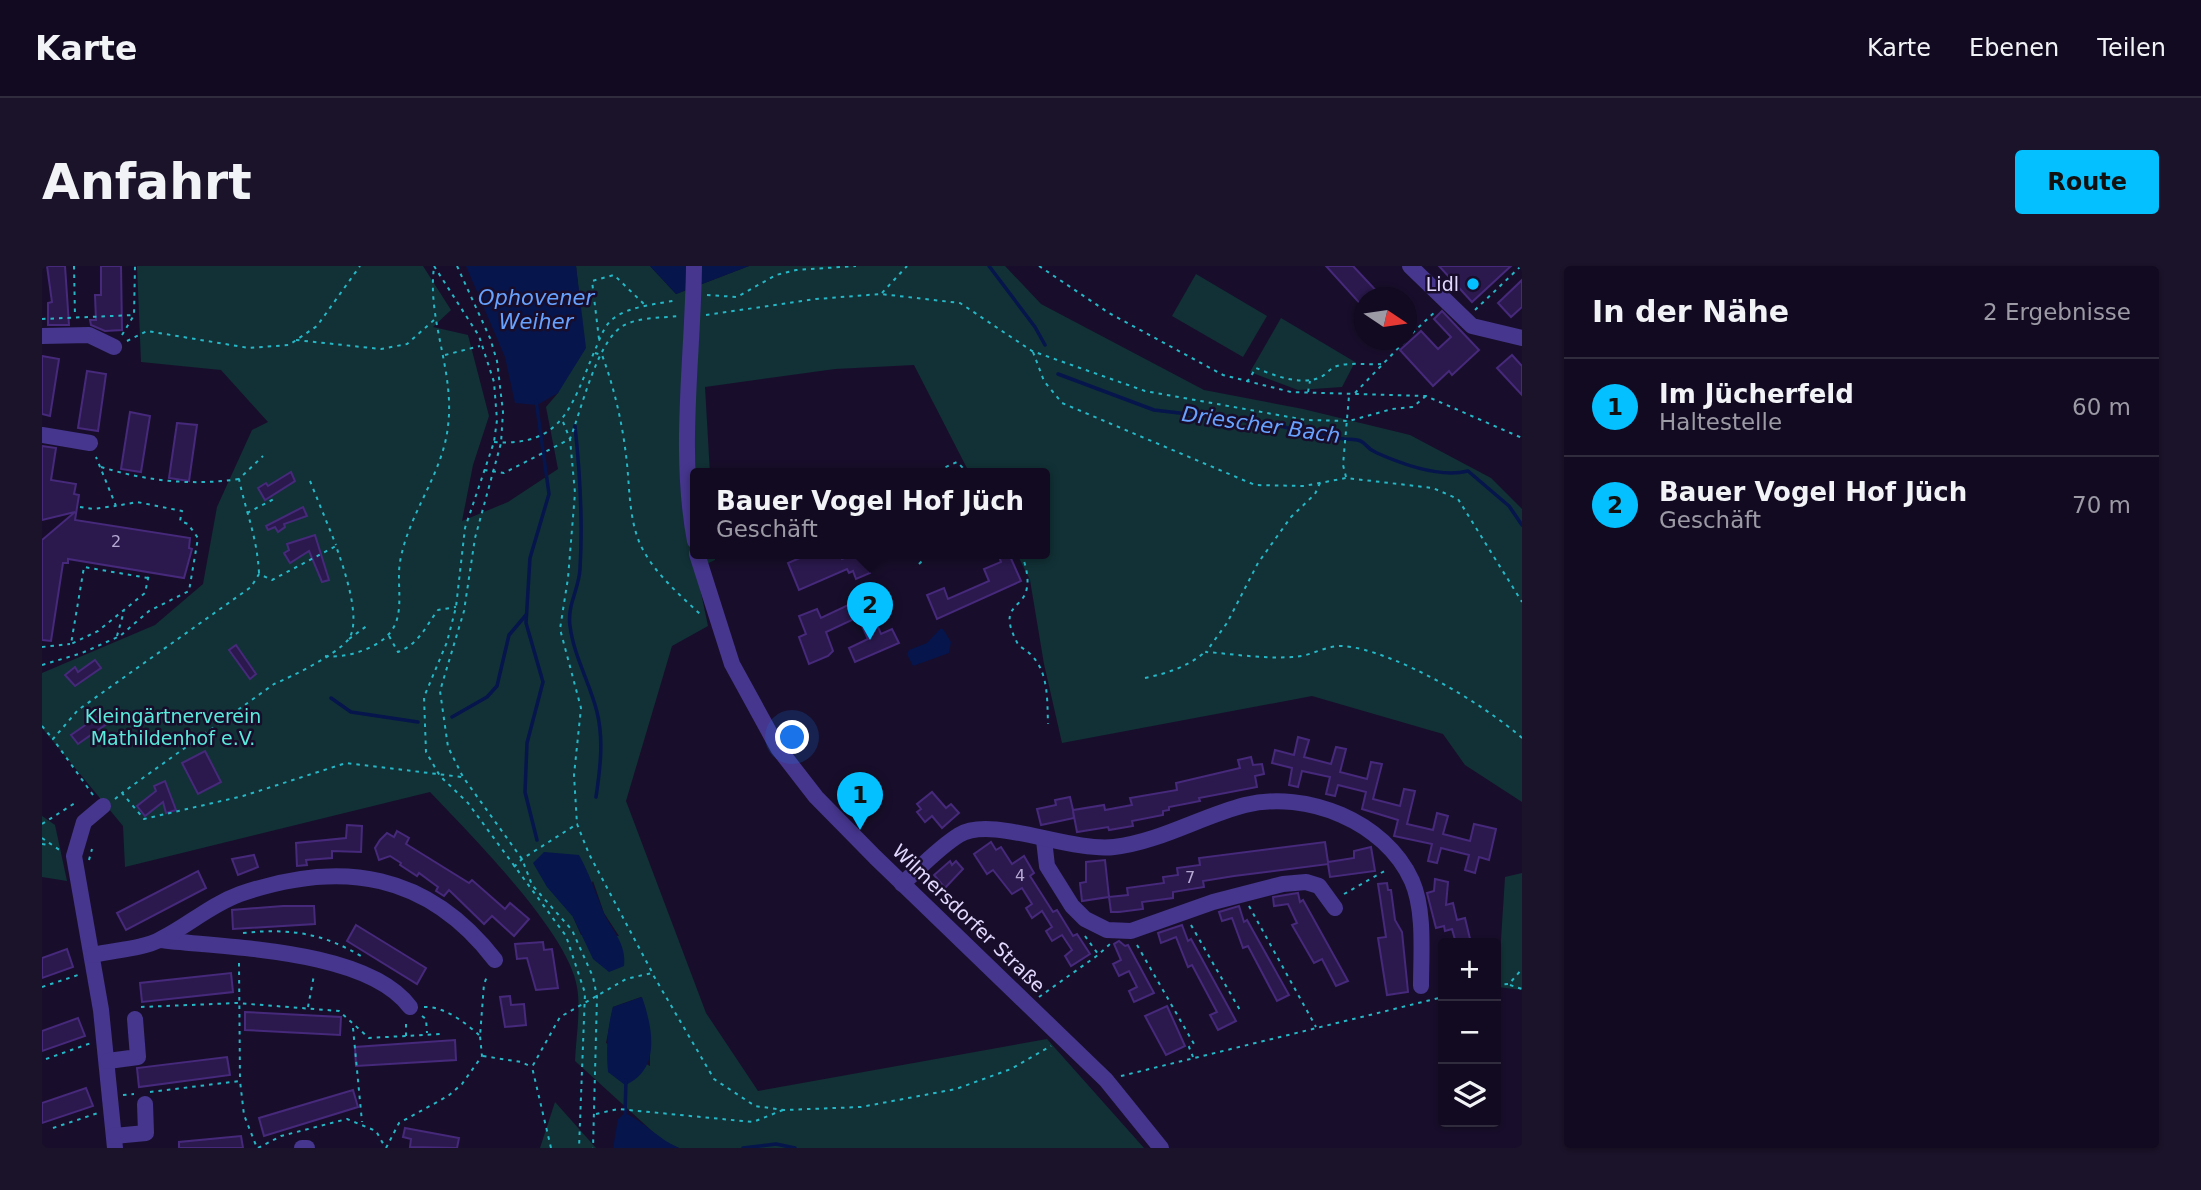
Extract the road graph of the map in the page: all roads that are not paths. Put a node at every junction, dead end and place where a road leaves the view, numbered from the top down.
1 (694, 266) edge
2 (1410, 266) edge
3 (42, 336) edge
4 (1522, 338) edge
5 (114, 347) road end
6 (42, 435) edge
7 (90, 443) road end
8 (690, 500) edge
9 (698, 559) edge
10 (103, 806) road end
11 (1044, 840) junction
12 (902, 884) junction
13 (1335, 908) dead end
14 (160, 940) junction
15 (495, 960) road end
16 (94, 962) junction
17 (1421, 986) dead end
18 (135, 1013) road end
19 (408, 1013) road end
20 (108, 1060) junction
21 (142, 1097) road end
22 (114, 1142) edge
23 (1161, 1148) edge

1 - 8 street
2 - 4 street
3 - 5 street
6 - 7 street
9 - 12 street, Wilmersdorfer Straße
10 - 16 street
11 - 12 street
11 - 13 street
11 - 17 street
12 - 23 street, Wilmersdorfer Straße
14 - 15 street
14 - 16 street
14 - 19 street
16 - 20 street
18 - 20 street
20 - 22 street
21 - 22 street

